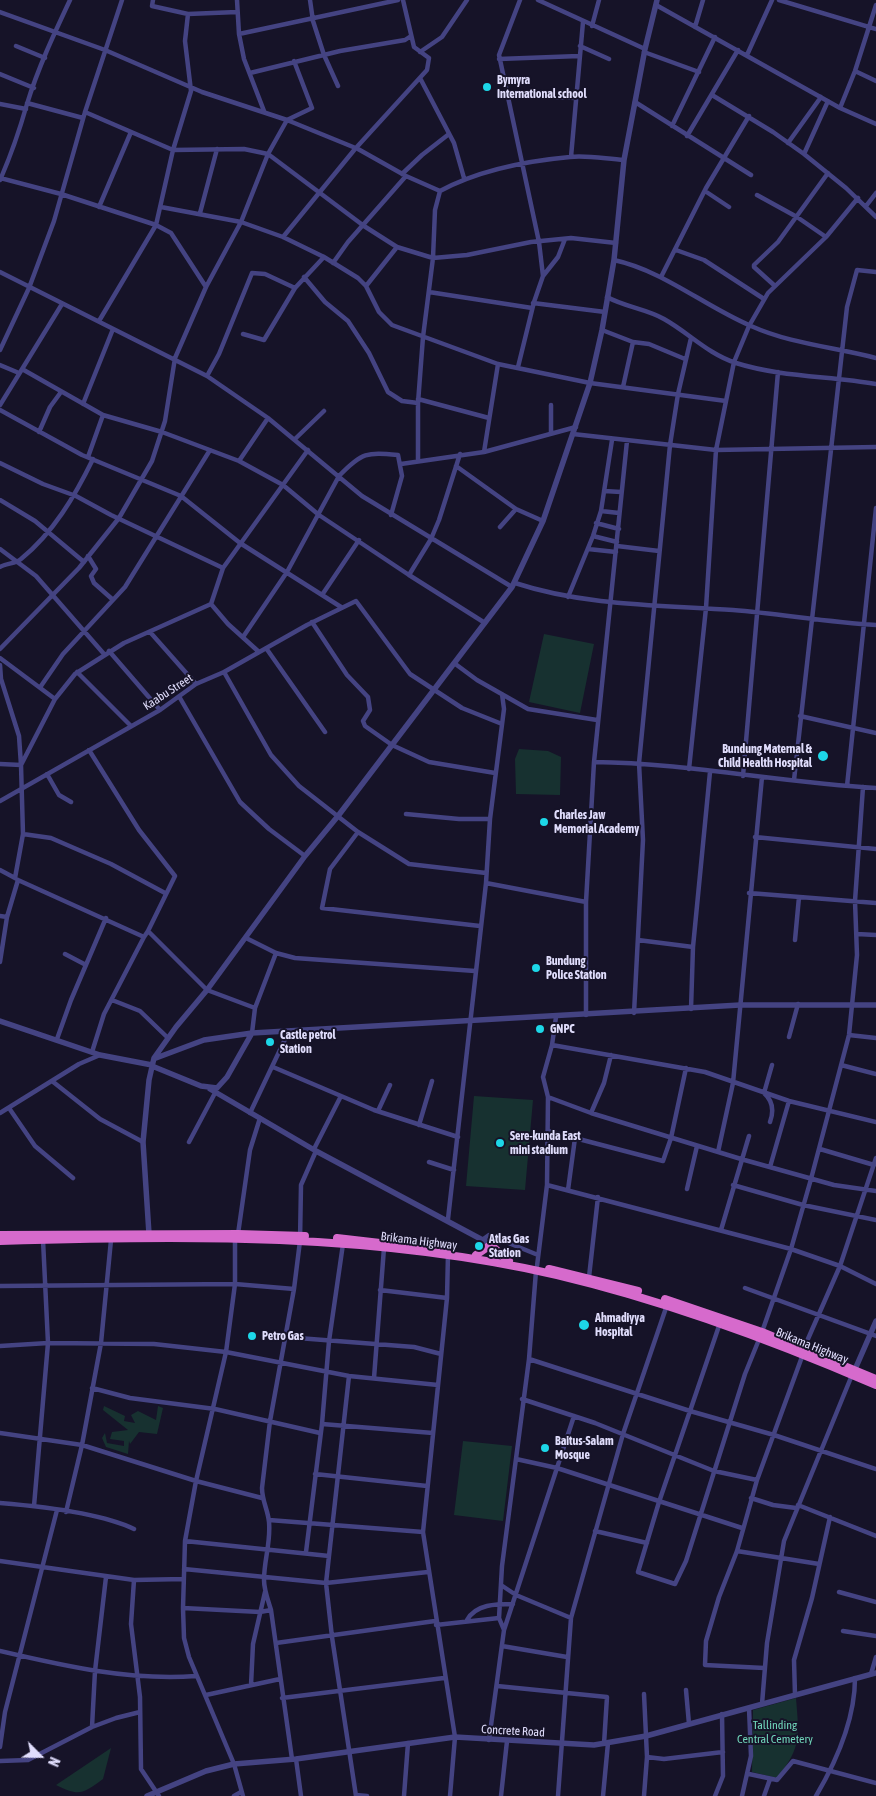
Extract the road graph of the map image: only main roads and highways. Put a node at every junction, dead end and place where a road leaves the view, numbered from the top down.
1 (0, 1235) edge
2 (236, 1236) junction
3 (300, 1238) junction
4 (0, 1240) edge
5 (448, 1253) junction
6 (476, 1255) junction
7 (490, 1260) junction
8 (509, 1261) junction
9 (537, 1268) junction
10 (761, 1334) junction
11 (853, 1372) junction
12 (876, 1379) edge
13 (876, 1385) edge

1 - 2 highway, Brikama Highway
2 - 3 highway, Brikama Highway
2 - 4 highway, Brikama Highway
3 - 5 highway, Brikama Highway
3 - 5 highway, Brikama Highway
5 - 6 highway, Brikama Highway
5 - 7 highway, Brikama Highway
6 - 7 highway, Brikama Highway
6 - 8 highway
7 - 8 highway, Brikama Highway
7 - 9 highway, Brikama Highway
8 - 9 highway, Brikama Highway
9 - 10 highway, Brikama Highway
9 - 10 highway, Brikama Highway
10 - 11 highway, Brikama Highway
11 - 12 highway, Brikama Highway
11 - 13 highway, Brikama Highway

